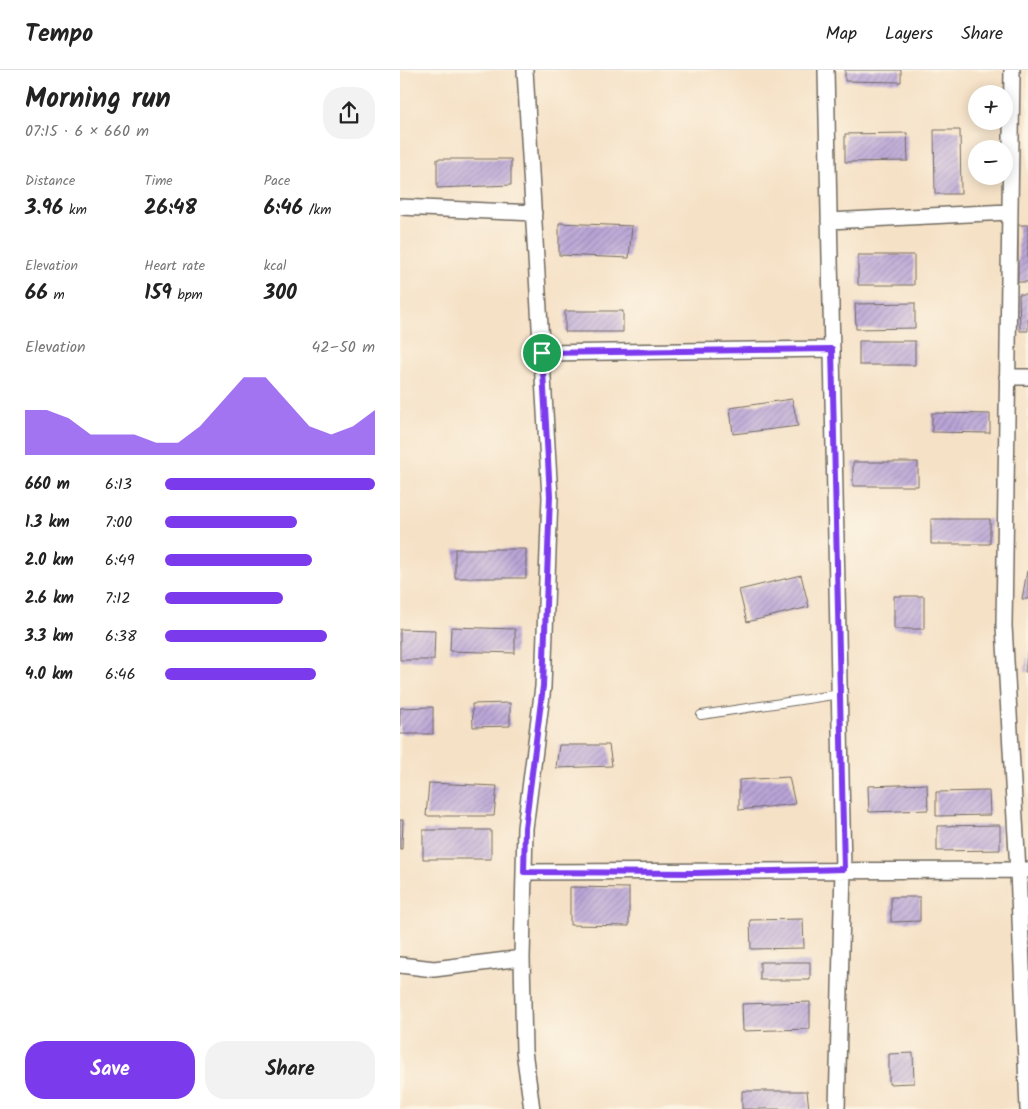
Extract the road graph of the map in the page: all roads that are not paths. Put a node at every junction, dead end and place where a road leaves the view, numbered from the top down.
1 (525, 70) edge
2 (826, 70) edge
3 (1012, 70) edge
4 (400, 207) edge
5 (534, 212) junction
6 (1008, 212) junction
7 (829, 221) junction
8 (832, 349) junction
9 (542, 353) junction
10 (1028, 377) edge
11 (1007, 378) junction
12 (840, 694) junction
13 (701, 715) dead end
14 (844, 869) junction
15 (1023, 871) edge
16 (524, 872) junction
17 (522, 958) junction
18 (400, 965) edge
19 (1026, 1047) edge
20 (532, 1109) edge
21 (837, 1109) edge
22 (1028, 1109) edge

1 - 5 street
2 - 7 street
3 - 6 street
4 - 5 street
5 - 9 street
6 - 7 street
6 - 11 street
7 - 8 street
8 - 9 street
8 - 12 street
9 - 16 street
10 - 11 street
11 - 15 street
12 - 13 lane
12 - 14 street
14 - 15 street
14 - 16 street
14 - 21 street
15 - 19 street
16 - 17 street
17 - 18 street
17 - 20 street
19 - 22 street

